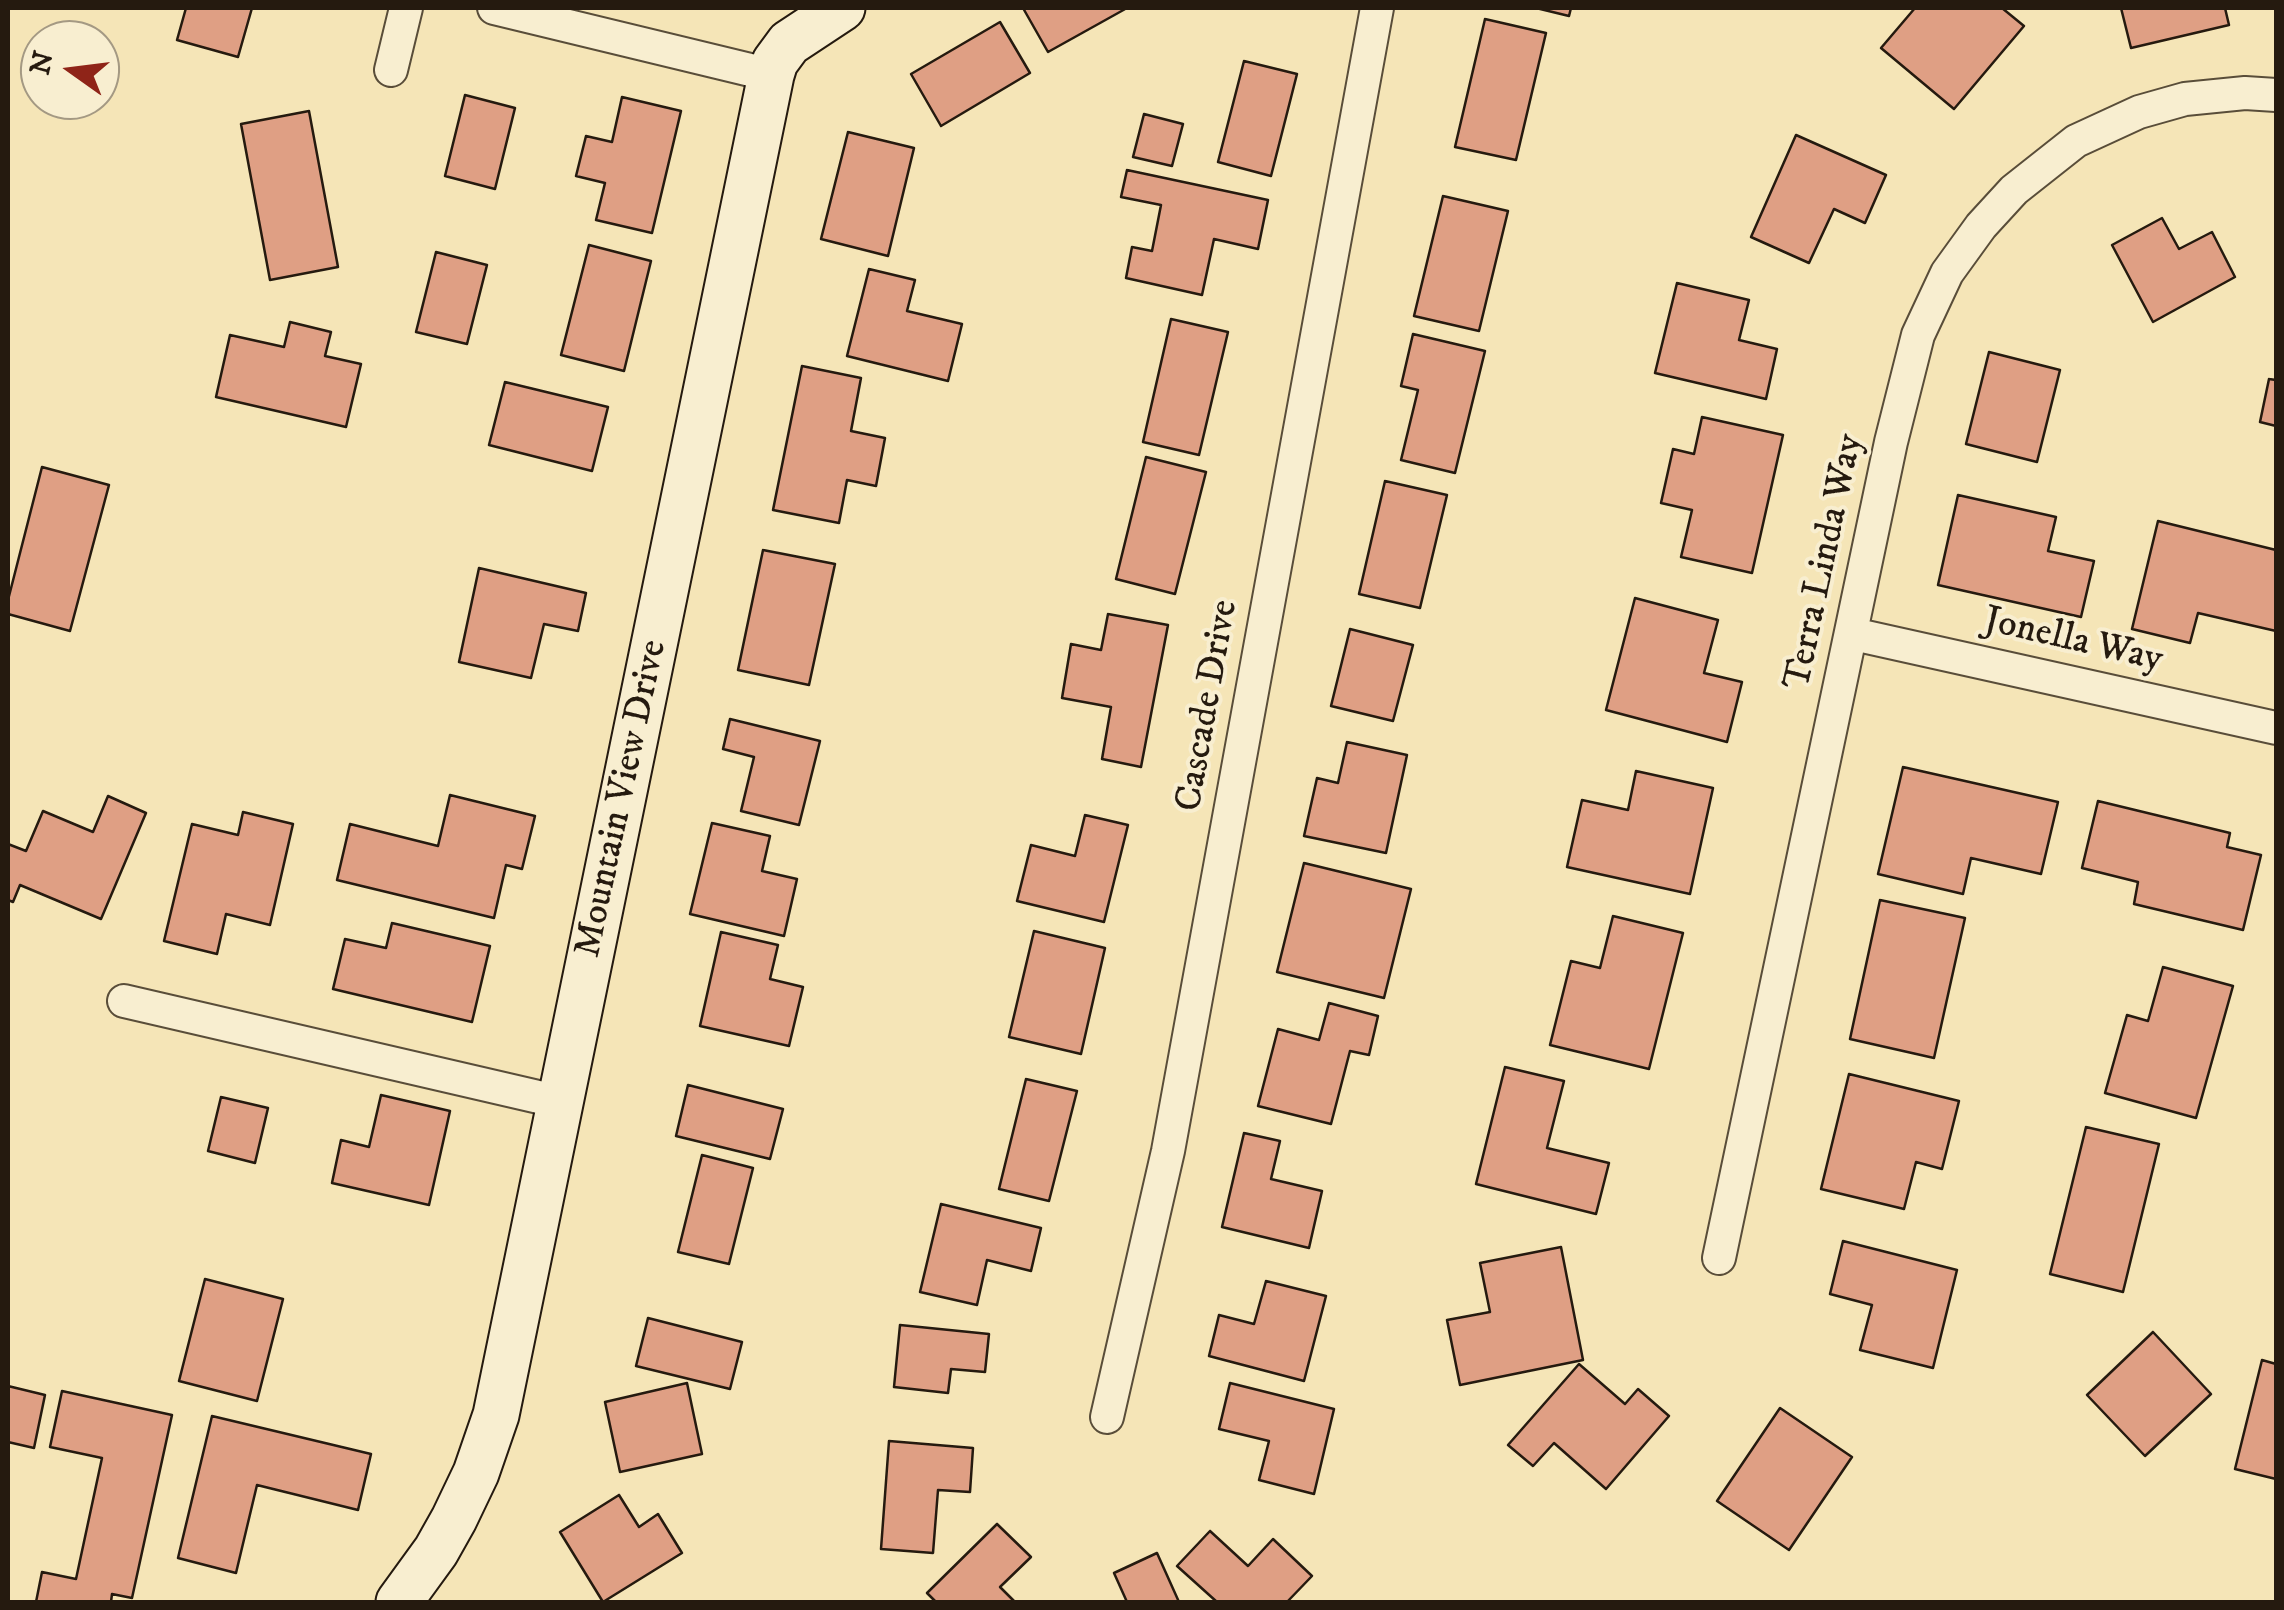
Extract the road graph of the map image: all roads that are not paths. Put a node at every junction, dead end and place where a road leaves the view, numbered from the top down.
1 (406, 8) edge
2 (494, 8) edge
3 (842, 8) edge
4 (1376, 8) edge
5 (391, 70) dead end
6 (770, 75) junction
7 (2276, 95) edge
8 (1853, 634) junction
9 (2276, 728) edge
10 (124, 1001) dead end
11 (560, 1102) junction
12 (1719, 1258) dead end
13 (1108, 1417) dead end
14 (399, 1602) edge

1 - 5 street
2 - 6 street
3 - 6 street, Mountain View Drive
4 - 13 street, Cascade Drive
6 - 11 street, Mountain View Drive
7 - 8 street, Terra Linda Way
8 - 9 street, Jonella Way
8 - 12 street, Terra Linda Way
10 - 11 street
11 - 14 street, Mountain View Drive

